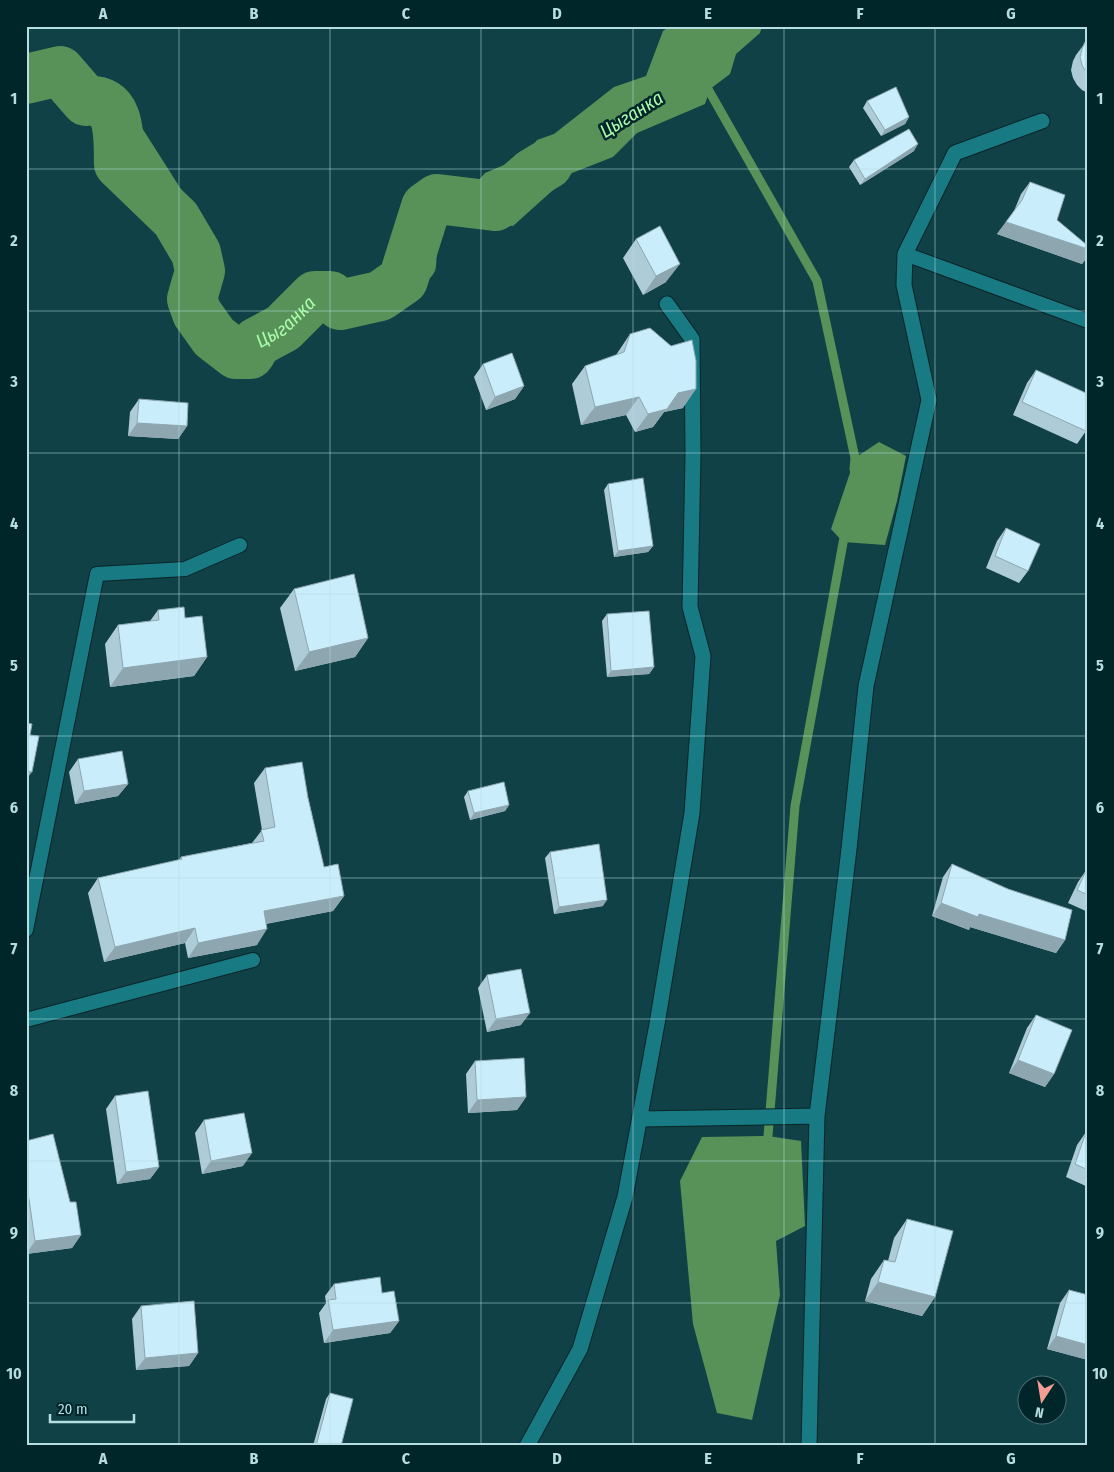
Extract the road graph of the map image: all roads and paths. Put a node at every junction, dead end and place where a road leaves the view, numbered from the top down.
1 (1042, 122) dead end
2 (905, 254) junction
3 (667, 304) dead end
4 (1088, 321) edge
5 (240, 545) dead end
6 (26, 930) edge
7 (253, 960) dead end
8 (26, 1020) edge
9 (818, 1116) junction
10 (640, 1119) junction
11 (527, 1446) edge
12 (808, 1446) edge

1 - 2 street
2 - 4 lane
2 - 9 street
3 - 10 street
5 - 6 lane
7 - 8 lane
9 - 10 street
9 - 12 street
10 - 11 street

